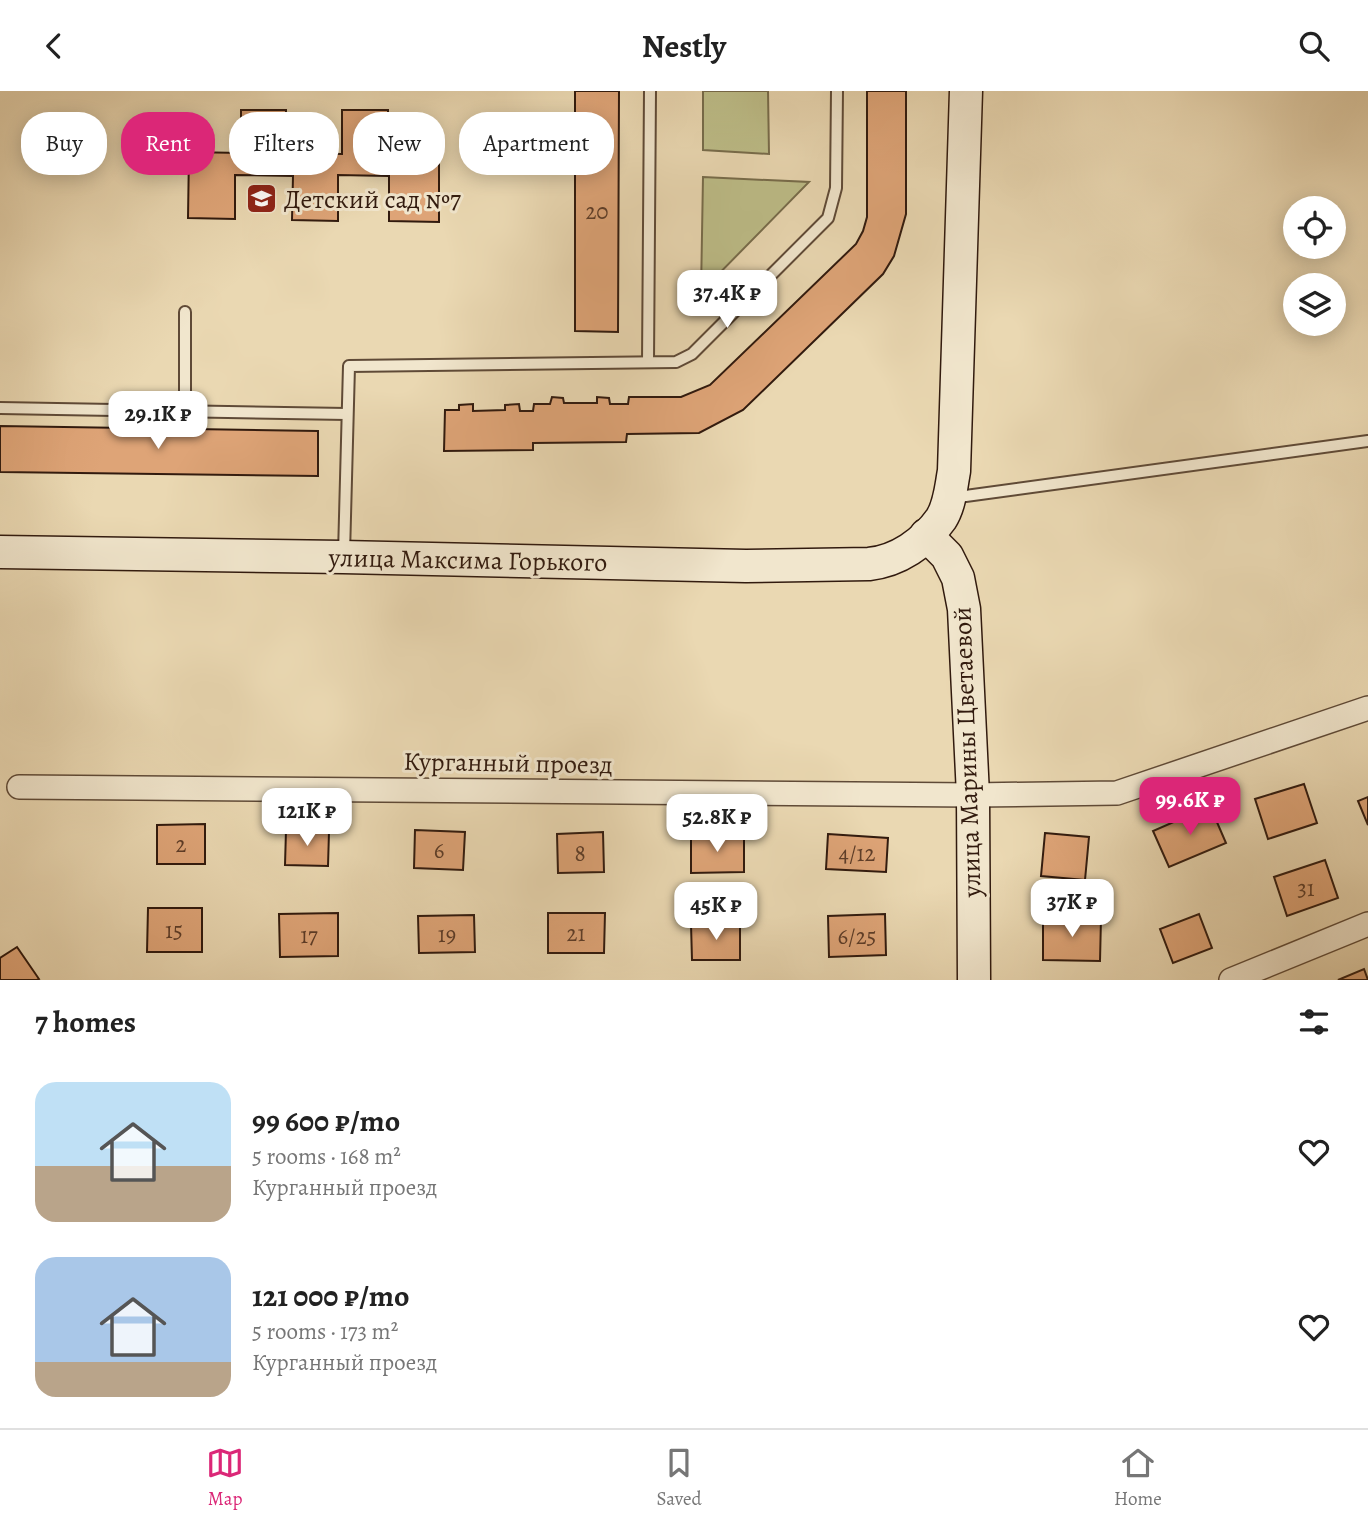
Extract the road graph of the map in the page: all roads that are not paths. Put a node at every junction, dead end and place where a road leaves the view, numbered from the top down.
1 (650, 91) edge
2 (837, 91) edge
3 (966, 91) edge
4 (185, 312) dead end
5 (648, 362) junction
6 (0, 408) edge
7 (185, 411) junction
8 (348, 414) junction
9 (1368, 441) edge
10 (949, 499) junction
11 (926, 535) junction
12 (0, 552) edge
13 (343, 557) junction
14 (1368, 708) edge
15 (19, 787) dead end
16 (973, 795) junction
17 (1368, 924) edge
18 (974, 980) edge
19 (1231, 980) edge

1 - 5 lane
2 - 5 lane
3 - 10 main road
4 - 7 lane
5 - 8 lane
6 - 7 lane
7 - 8 lane
8 - 13 lane
9 - 10 lane
10 - 11 main road, улица Максима Горького
11 - 13 main road, улица Максима Горького
11 - 16 main road, улица Марины Цветаевой
12 - 13 main road, улица Максима Горького
14 - 16 street, Курганный проезд
15 - 16 street, Курганный проезд
16 - 18 main road, улица Марины Цветаевой
17 - 19 street

